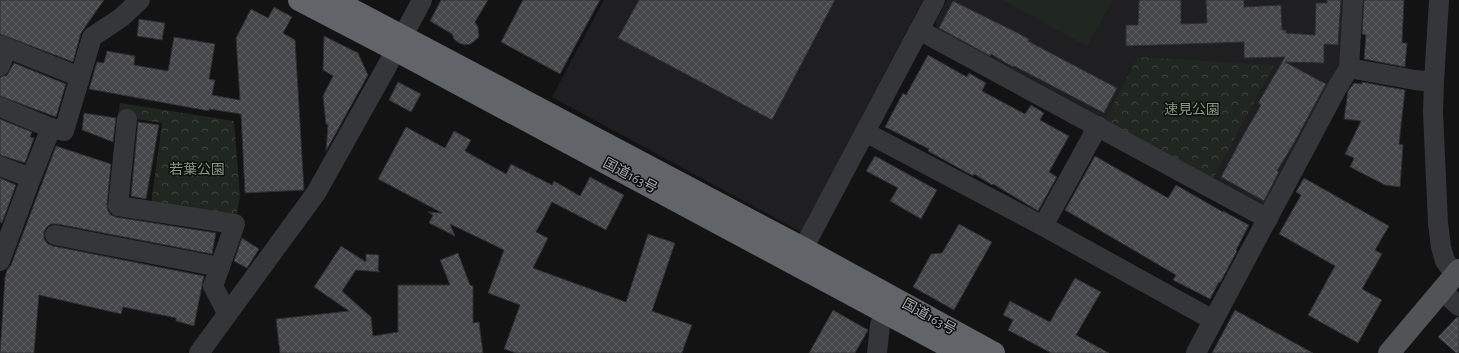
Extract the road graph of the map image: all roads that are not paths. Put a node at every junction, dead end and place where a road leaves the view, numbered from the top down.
1 (140, 0) edge
2 (299, 0) edge
3 (334, 0) edge
4 (422, 0) edge
5 (935, 0) edge
6 (1353, 0) edge
7 (1439, 0) edge
8 (919, 30) junction
9 (399, 44) junction
10 (2, 53) edge
11 (1349, 68) junction
12 (80, 77) junction
13 (1434, 82) junction
14 (0, 107) edge
15 (127, 119) dead end
16 (1098, 126) junction
17 (51, 128) junction
18 (865, 132) junction
19 (0, 166) edge
20 (30, 178) junction
21 (1268, 219) junction
22 (1043, 226) junction
23 (5, 234) edge
24 (55, 235) dead end
25 (799, 256) junction
26 (0, 261) edge
27 (220, 267) junction
28 (1457, 272) edge
29 (1442, 291) junction
30 (1459, 306) edge
31 (227, 312) junction
32 (885, 313) junction
33 (1213, 320) junction
34 (199, 353) edge
35 (877, 353) edge
36 (960, 353) edge
37 (994, 353) edge
38 (1196, 353) edge
39 (1389, 353) edge

1 - 12 street
2 - 9 highway, 国道163号
3 - 9 highway, 国道163号
4 - 9 street
5 - 8 street
6 - 11 street
7 - 13 street
8 - 16 street
8 - 18 street
9 - 25 highway, 国道163号
9 - 31 street
10 - 12 street
11 - 13 street
11 - 21 street
12 - 17 street
13 - 28 street
14 - 17 street
15 - 27 street
16 - 21 street
16 - 22 street
17 - 20 street
18 - 22 street
18 - 25 street
19 - 20 street
20 - 23 street
21 - 33 street
22 - 33 street
23 - 26 street
24 - 27 street
25 - 32 highway, 国道163号
25 - 37 highway, 国道163号
27 - 31 street
28 - 29 main road
29 - 30 street
29 - 39 main road
31 - 34 street
32 - 35 street
32 - 36 highway, 国道163号
33 - 38 street

